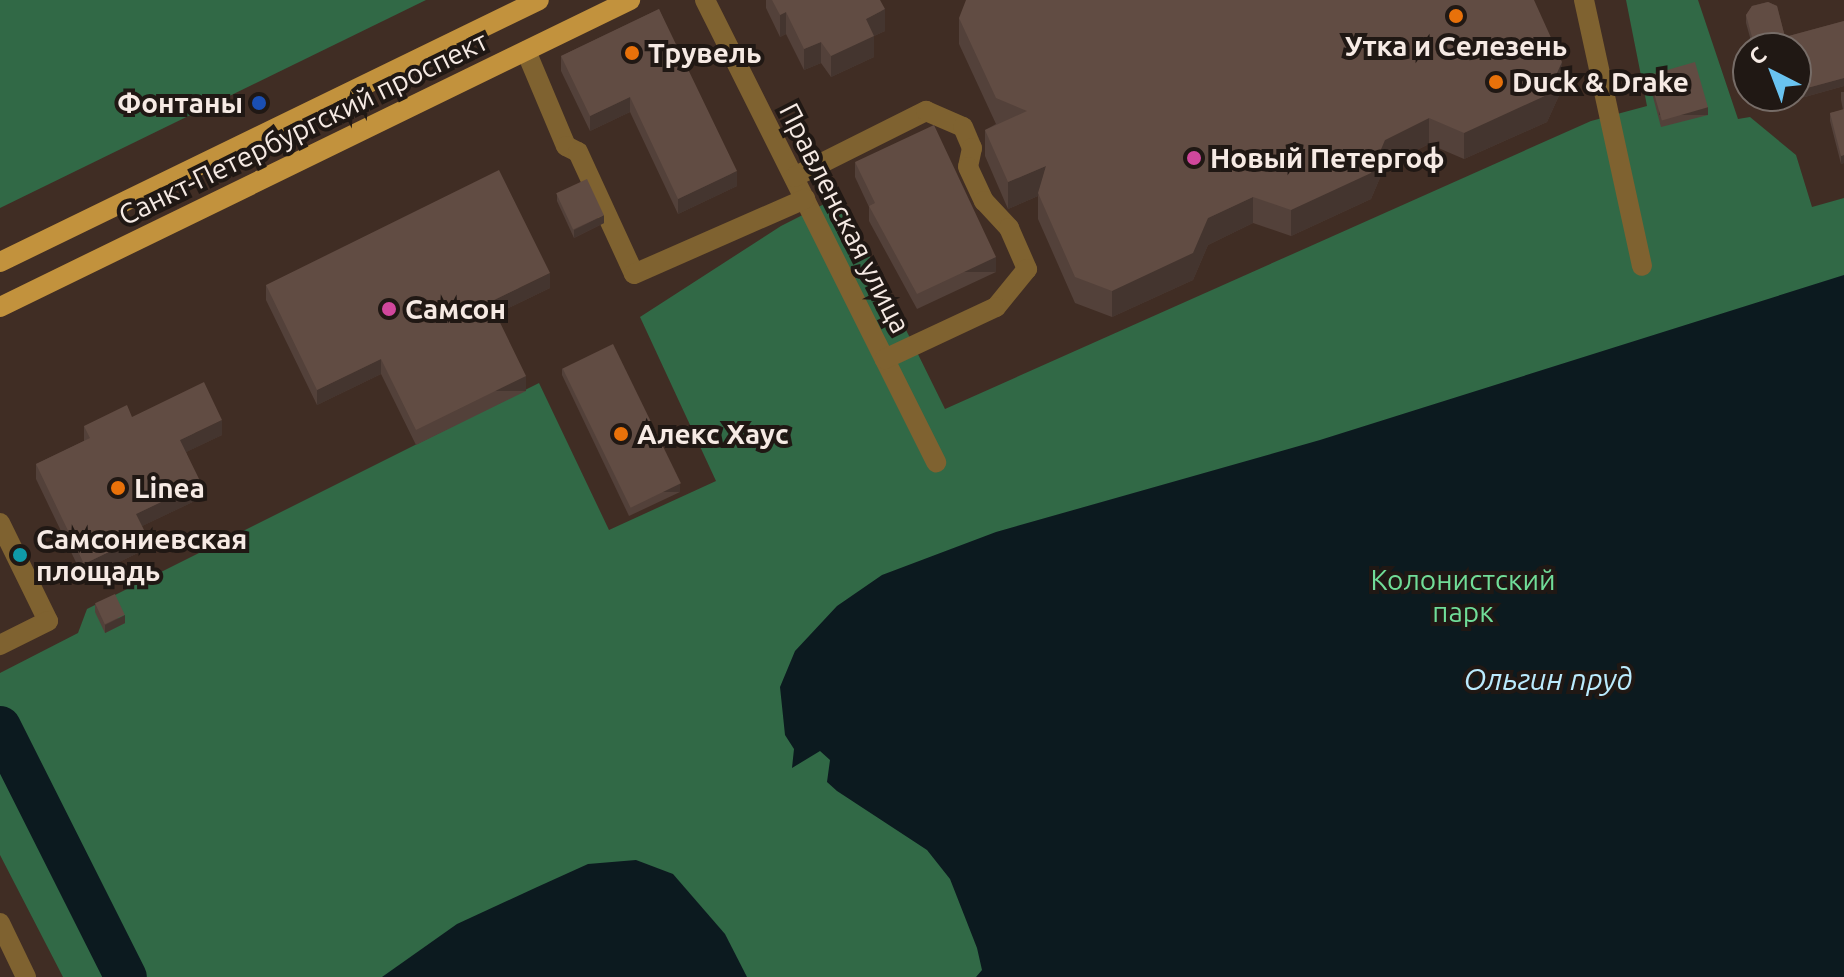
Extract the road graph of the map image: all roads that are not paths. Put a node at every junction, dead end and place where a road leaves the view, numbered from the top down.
1 (539, 0) edge
2 (630, 0) edge
3 (705, 0) edge
4 (1584, 0) edge
5 (526, 51) junction
6 (794, 177) junction
7 (805, 199) junction
8 (0, 262) edge
9 (1642, 266) dead end
10 (0, 307) edge
11 (885, 359) junction
12 (936, 462) dead end
13 (0, 523) edge
14 (0, 645) edge
15 (0, 923) edge
16 (26, 977) edge

1 - 8 main road, Санкт-Петербургский проспект
2 - 5 main road, Санкт-Петербургский проспект
3 - 6 street, Правленская улица
4 - 9 street
5 - 7 street
5 - 10 main road, Санкт-Петербургский проспект
6 - 7 street, Правленская улица
6 - 11 street
7 - 11 street, Правленская улица
11 - 12 street, Правленская улица
13 - 14 street
15 - 16 street

